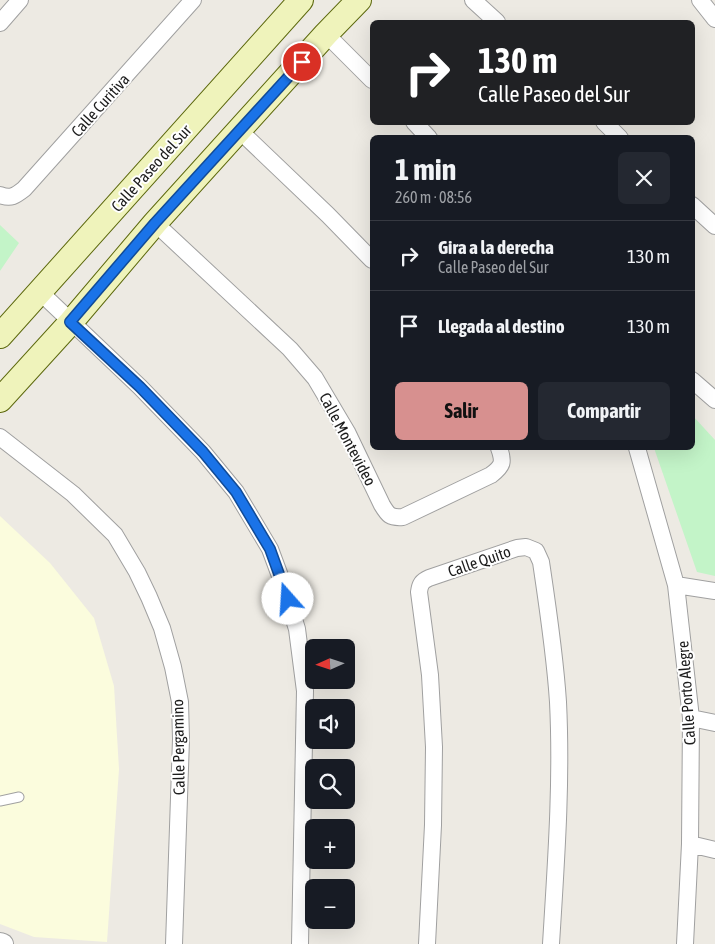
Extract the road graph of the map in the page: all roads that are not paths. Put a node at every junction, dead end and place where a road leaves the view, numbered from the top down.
1 (20, 0) edge
2 (193, 0) edge
3 (301, 0) edge
4 (359, 0) edge
5 (472, 0) edge
6 (700, 0) edge
7 (715, 19) edge
8 (495, 20) edge
9 (0, 23) edge
10 (326, 34) junction
11 (370, 78) edge
12 (417, 125) edge
13 (607, 125) edge
14 (240, 130) junction
15 (426, 135) edge
16 (617, 135) edge
17 (0, 195) edge
18 (695, 208) edge
19 (155, 223) junction
20 (715, 226) edge
21 (370, 258) edge
22 (40, 292) junction
23 (70, 322) junction
24 (0, 336) edge
25 (695, 383) edge
26 (0, 400) edge
27 (715, 400) edge
28 (0, 437) edge
29 (500, 450) edge
30 (638, 450) edge
31 (676, 585) junction
32 (715, 592) edge
33 (691, 718) junction
34 (715, 723) edge
35 (19, 797) dead end
36 (0, 801) edge
37 (690, 844) junction
38 (715, 850) edge
39 (174, 944) edge
40 (300, 944) edge
41 (427, 944) edge
42 (551, 944) edge
43 (686, 944) edge

1 - 9 street
2 - 17 street, Calle Curitiva
3 - 22 main road, Calle Paseo del Sur
4 - 10 main road
5 - 8 street
6 - 7 street
10 - 11 street
10 - 14 main road
12 - 15 street
13 - 16 street
14 - 19 main road
14 - 21 street
18 - 20 street
19 - 23 main road
19 - 29 street, Calle Montevideo
22 - 23 street
22 - 24 main road, Calle Paseo del Sur
23 - 26 main road
23 - 40 street
25 - 27 street
28 - 39 street, Calle Pergamino
30 - 31 street, Calle Porto Alegre
31 - 32 street
31 - 33 street, Calle Porto Alegre
33 - 34 street
33 - 37 street, Calle Porto Alegre
35 - 36 lane
37 - 38 street
37 - 43 street, Calle Porto Alegre
41 - 42 street, Calle Quito

